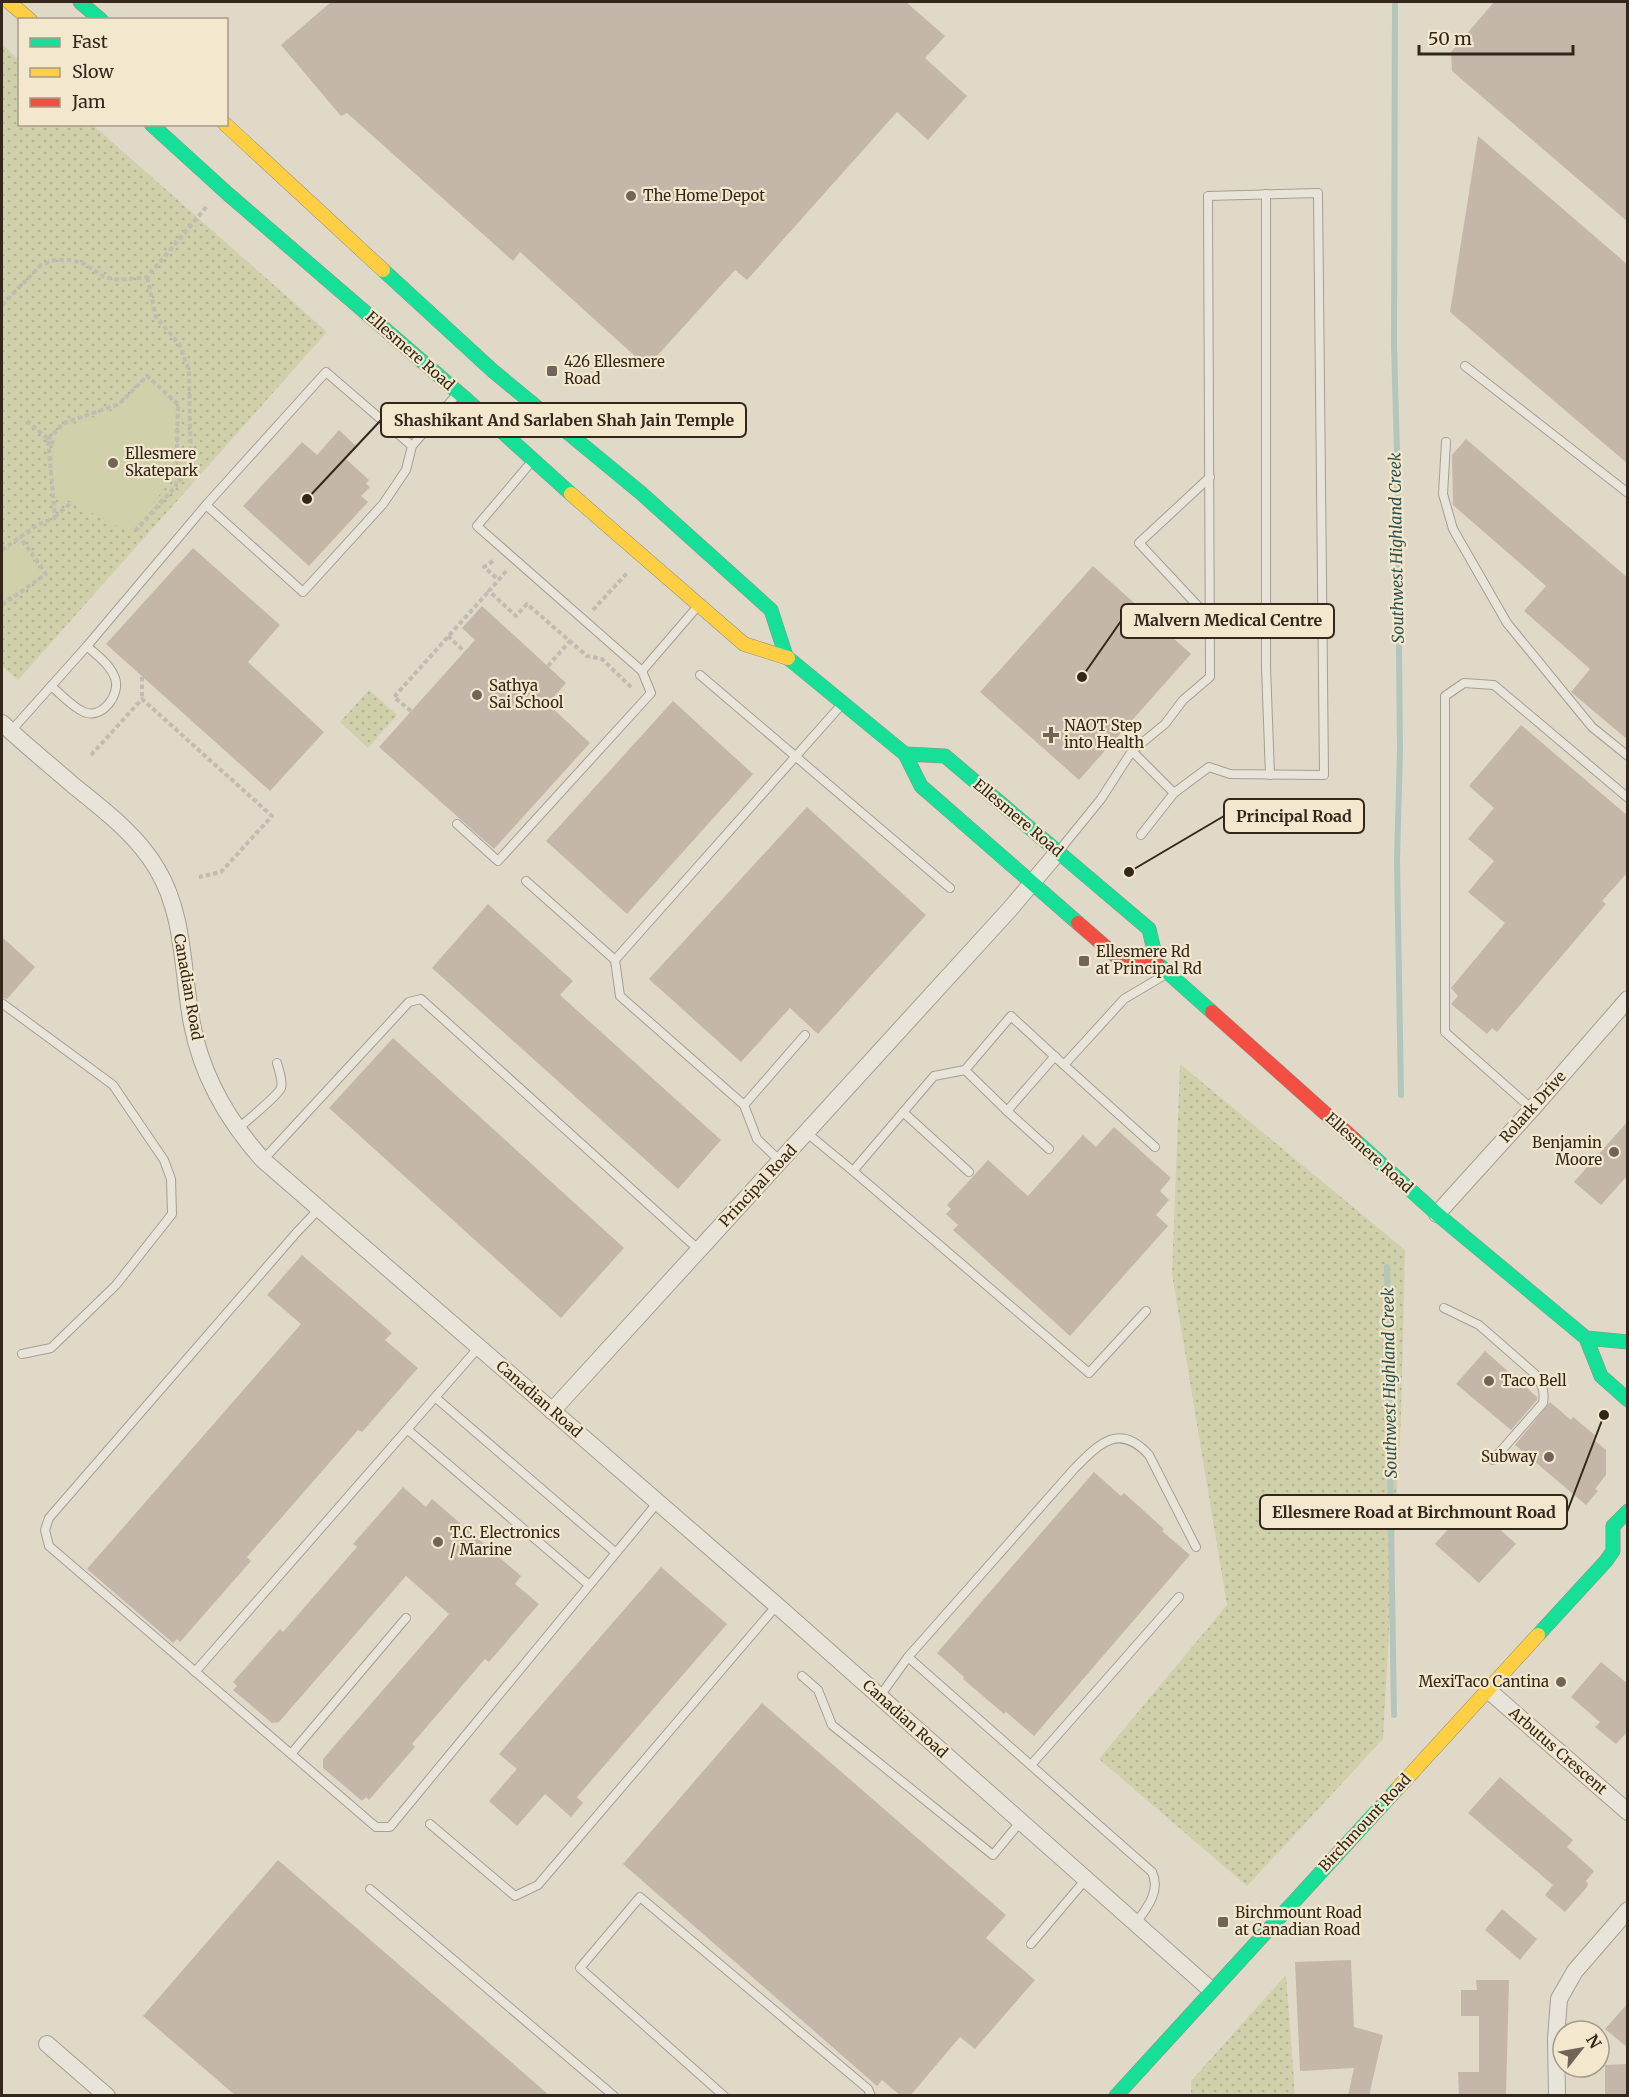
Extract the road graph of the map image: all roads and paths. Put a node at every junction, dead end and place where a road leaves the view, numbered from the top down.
1 (9, 2) edge
2 (80, 2) edge
3 (28, 18) edge
4 (99, 18) edge
5 (153, 126) edge
6 (227, 126) edge
7 (1266, 194) junction
8 (208, 205) dead end
9 (147, 278) junction
10 (2, 305) edge
11 (1465, 366) dead end
12 (466, 395) junction
13 (26, 420) dead end
14 (48, 439) junction
15 (1446, 442) dead end
16 (54, 444) dead end
17 (412, 446) junction
18 (533, 460) junction
19 (1210, 477) junction
20 (176, 482) junction
21 (1628, 494) edge
22 (72, 502) dead end
23 (206, 505) junction
24 (55, 518) junction
25 (135, 531) dead end
26 (20, 537) junction
27 (2, 550) edge
28 (627, 573) dead end
29 (499, 580) junction
30 (489, 591) junction
31 (2, 605) edge
32 (698, 605) junction
33 (590, 614) dead end
34 (1210, 619) junction
35 (448, 636) junction
36 (570, 641) junction
37 (87, 646) junction
38 (465, 652) dead end
39 (786, 656) junction
40 (548, 666) dead end
41 (642, 671) junction
42 (700, 675) dead end
43 (141, 676) dead end
44 (51, 686) junction
45 (633, 689) dead end
46 (142, 699) junction
47 (843, 703) junction
48 (411, 711) dead end
49 (6, 727) edge
50 (1132, 751) junction
51 (905, 754) junction
52 (91, 755) dead end
53 (796, 756) junction
54 (1628, 756) edge
55 (1270, 775) junction
56 (1174, 793) junction
57 (1628, 798) edge
58 (457, 824) dead end
59 (1141, 835) dead end
60 (1058, 852) junction
61 (199, 877) dead end
62 (526, 881) dead end
63 (1033, 882) junction
64 (950, 888) dead end
65 (615, 960) junction
66 (1157, 963) junction
67 (1168, 973) junction
68 (1628, 999) edge
69 (3, 1004) dead end
70 (805, 1035) dead end
71 (1055, 1056) junction
72 (277, 1063) dead end
73 (1064, 1065) junction
74 (965, 1070) junction
75 (744, 1105) junction
76 (1532, 1109) junction
77 (1007, 1111) junction
78 (903, 1112) junction
79 (238, 1129) junction
80 (807, 1133) junction
81 (1155, 1147) dead end
82 (1049, 1149) dead end
83 (263, 1160) junction
84 (780, 1161) junction
85 (853, 1171) junction
86 (969, 1173) dead end
87 (319, 1209) junction
88 (1437, 1214) junction
89 (699, 1250) junction
90 (1444, 1308) dead end
91 (1146, 1311) dead end
92 (1586, 1338) junction
93 (1628, 1342) edge
94 (479, 1347) junction
95 (22, 1354) dead end
96 (436, 1398) junction
97 (1628, 1400) edge
98 (552, 1411) junction
99 (408, 1430) junction
100 (1493, 1460) dead end
101 (658, 1502) junction
102 (1628, 1510) edge
103 (1196, 1547) dead end
104 (1620, 1550) edge
105 (616, 1553) junction
106 (589, 1585) junction
107 (1179, 1597) dead end
108 (777, 1605) junction
109 (406, 1618) dead end
110 (908, 1658) junction
111 (195, 1672) junction
112 (802, 1676) dead end
113 (1488, 1690) junction
114 (880, 1696) junction
115 (291, 1754) junction
116 (1031, 1765) junction
117 (1628, 1812) edge
118 (1021, 1821) junction
119 (430, 1824) dead end
120 (1087, 1879) junction
121 (370, 1889) dead end
122 (1628, 1910) edge
123 (1136, 1923) junction
124 (1030, 1944) dead end
125 (1211, 1990) junction
126 (47, 2044) dead end
127 (107, 2096) edge
128 (614, 2096) edge
129 (724, 2096) edge
130 (871, 2096) edge
131 (1116, 2096) edge
132 (1557, 2096) edge

1 - 3 main road
2 - 4 main road
5 - 12 main road, Ellesmere Road
6 - 39 main road
7 - 19 lane
7 - 55 lane
7 - 55 lane
8 - 9 path
9 - 10 path
9 - 20 path
11 - 21 lane
12 - 17 lane
12 - 18 main road, Ellesmere Road
13 - 14 path
14 - 16 path
14 - 20 path
14 - 24 path
15 - 54 lane
17 - 23 lane
17 - 23 lane
18 - 32 main road, Ellesmere Road
18 - 41 lane
19 - 34 lane
19 - 34 lane
20 - 25 path
22 - 24 path
23 - 37 lane
24 - 26 path
26 - 27 path
26 - 31 path
28 - 33 path
29 - 29 path
29 - 30 path
30 - 35 path
30 - 36 path
32 - 39 main road, Ellesmere Road
32 - 41 lane
34 - 50 lane
35 - 38 path
35 - 48 path
36 - 40 path
36 - 45 path
37 - 44 lane
37 - 44 lane
39 - 47 main road, Ellesmere Road
41 - 58 lane
42 - 53 lane
43 - 46 path
44 - 49 lane
46 - 52 path
46 - 61 path
47 - 51 main road, Ellesmere Road
47 - 53 lane
49 - 79 street, Canadian Road
50 - 56 lane
50 - 60 lane
51 - 60 main road, Ellesmere Road
51 - 63 main road, Ellesmere Road
53 - 64 lane
53 - 65 lane
55 - 56 lane
56 - 59 lane
57 - 76 lane
60 - 63 street, Principal Road
60 - 66 main road, Ellesmere Road
62 - 65 lane
63 - 66 main road, Ellesmere Road
63 - 80 street, Principal Road
65 - 75 lane
66 - 67 main road, Ellesmere Road
67 - 73 lane
67 - 88 main road, Ellesmere Road
68 - 76 street, Rolark Drive
69 - 95 lane
70 - 75 lane
71 - 73 lane
71 - 74 lane
71 - 77 lane
72 - 79 lane
73 - 81 lane
74 - 77 lane
74 - 78 lane
75 - 84 lane
76 - 88 street, Rolark Drive
77 - 82 lane
78 - 85 lane
78 - 86 lane
79 - 83 street, Canadian Road
80 - 84 street, Principal Road
80 - 85 lane
83 - 87 street, Canadian Road
83 - 89 lane
84 - 89 street, Principal Road
85 - 91 lane
87 - 94 street, Canadian Road
87 - 111 lane
88 - 92 main road, Ellesmere Road
89 - 98 street, Principal Road
90 - 100 lane
92 - 93 main road
92 - 97 main road, Ellesmere Road
94 - 96 lane
94 - 98 street, Canadian Road
96 - 99 lane
96 - 105 lane
98 - 101 street, Canadian Road
99 - 106 lane
99 - 111 lane
101 - 105 lane
101 - 108 street, Canadian Road
102 - 104 main road, Birchmount Road
103 - 110 lane
104 - 113 main road, Birchmount Road
105 - 106 lane
106 - 115 lane
107 - 116 lane
108 - 114 street, Canadian Road
108 - 119 lane
109 - 115 lane
110 - 114 lane
110 - 116 lane
111 - 115 lane
112 - 118 lane
113 - 117 street, Arbutus Crescent
113 - 125 main road, Birchmount Road
114 - 118 street, Canadian Road
116 - 123 lane
118 - 120 street, Canadian Road
120 - 123 street, Canadian Road
120 - 124 lane
121 - 128 lane
122 - 132 street
123 - 125 street, Canadian Road
125 - 131 main road, Birchmount Road
126 - 127 street
129 - 130 lane

